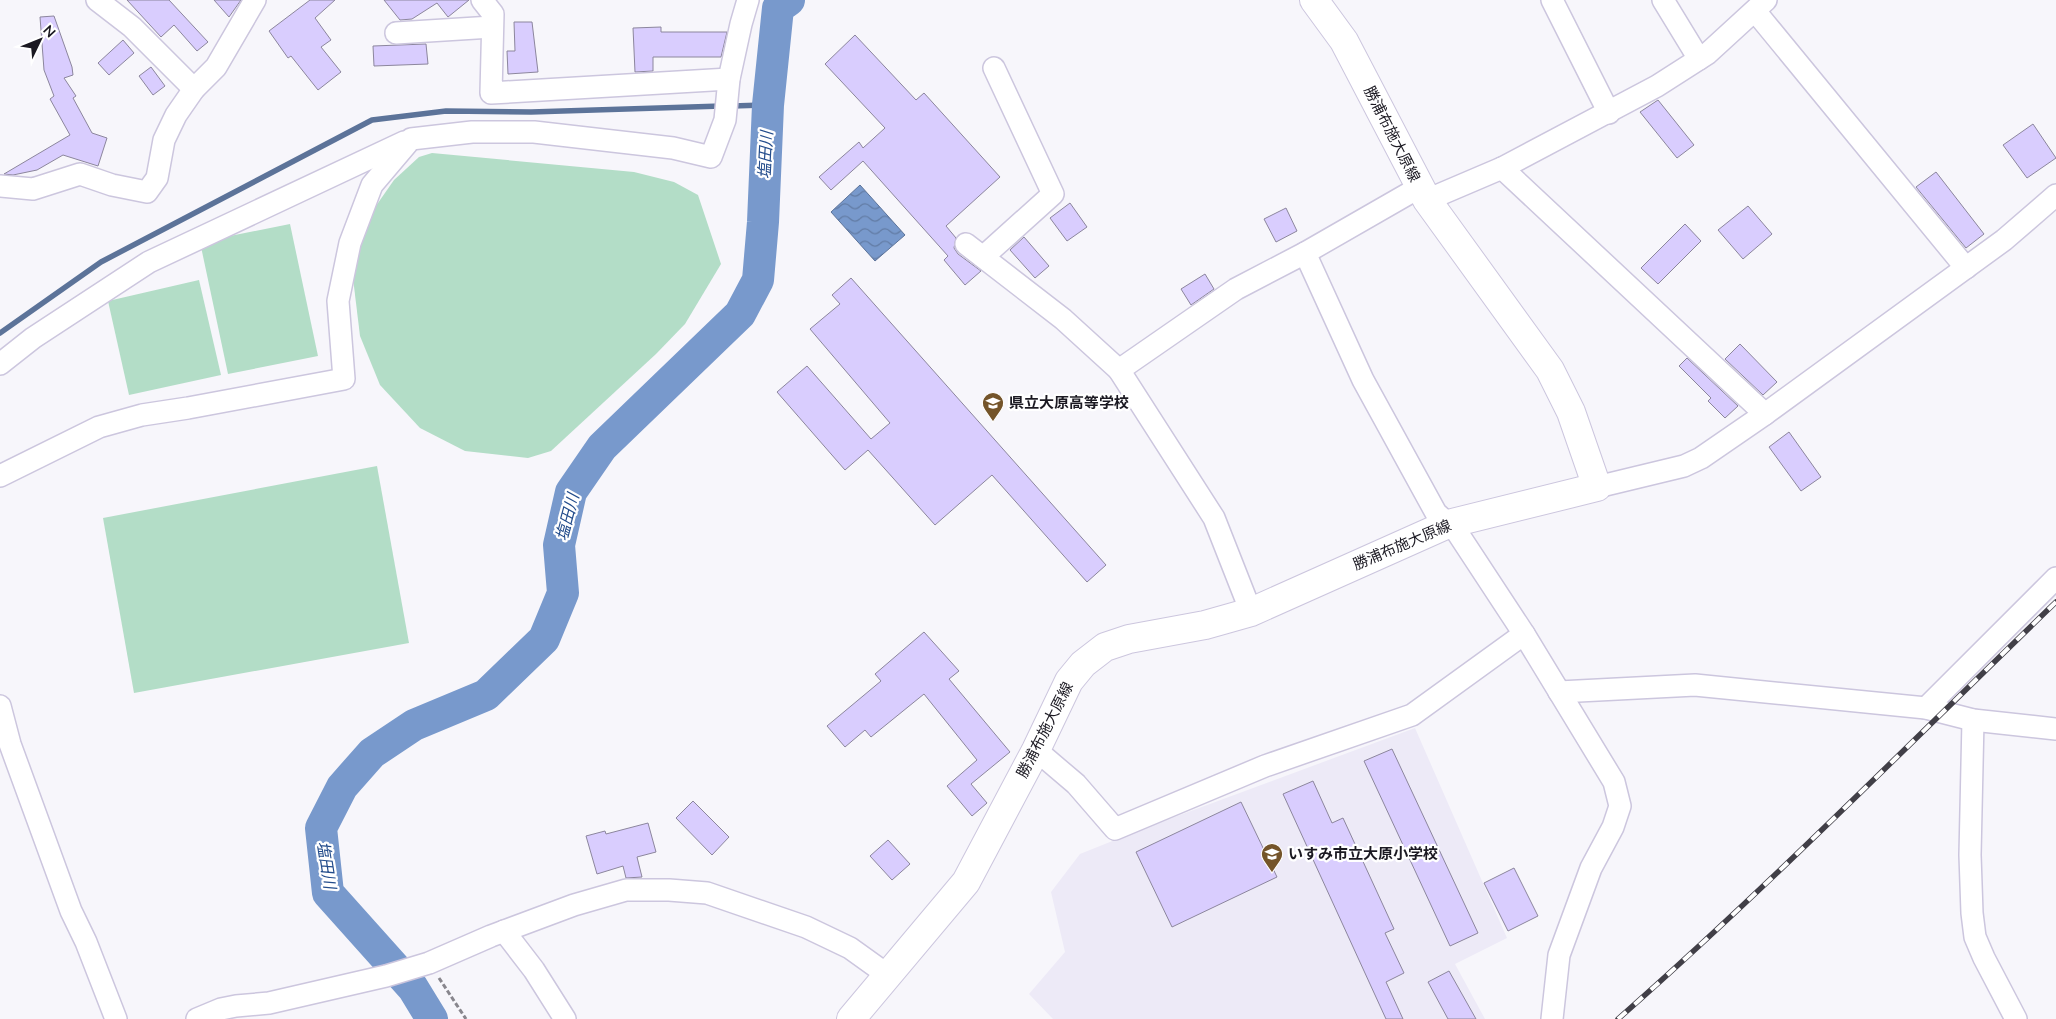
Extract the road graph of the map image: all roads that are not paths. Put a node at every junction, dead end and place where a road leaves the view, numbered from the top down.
1 (97, 0) edge
2 (254, 0) edge
3 (482, 0) edge
4 (748, 0) edge
5 (1314, 0) edge
6 (1552, 0) edge
7 (1662, 0) edge
8 (1760, 6) edge
9 (492, 27) junction
10 (396, 33) dead end
11 (1698, 59) junction
12 (994, 68) dead end
13 (194, 89) junction
14 (728, 97) junction
15 (1609, 113) junction
16 (410, 139) junction
17 (1502, 168) junction
18 (0, 186) edge
19 (1423, 194) junction
20 (2056, 194) edge
21 (1304, 253) junction
22 (1966, 268) junction
23 (0, 364) edge
24 (1119, 370) junction
25 (1765, 414) junction
26 (0, 476) edge
27 (1598, 487) junction
28 (1448, 524) junction
29 (2056, 578) edge
30 (1251, 612) junction
31 (1524, 634) junction
32 (1559, 692) junction
33 (0, 706) edge
34 (1926, 708) junction
35 (1973, 720) junction
36 (2056, 729) edge
37 (1036, 750) junction
38 (504, 931) junction
39 (889, 976) junction
40 (861, 1014) edge
41 (116, 1019) edge
42 (198, 1019) edge
43 (565, 1019) edge
44 (1552, 1019) edge
45 (2016, 1019) edge

1 - 13 street
2 - 13 street
3 - 9 street
4 - 14 street
5 - 19 main road, 勝浦布施大原線
6 - 15 street
7 - 11 street
8 - 11 street
8 - 22 street
9 - 10 street
9 - 14 street
11 - 15 street
12 - 24 street
13 - 18 street
14 - 16 street
15 - 17 street
16 - 23 street
16 - 26 street
17 - 19 street
17 - 25 street
19 - 21 street
19 - 27 main road, 勝浦布施大原線
20 - 22 street
21 - 24 street
21 - 28 street
22 - 25 street
24 - 30 street
25 - 27 street
27 - 28 main road, 勝浦布施大原線
28 - 30 main road, 勝浦布施大原線
28 - 31 street
29 - 34 street
30 - 37 main road, 勝浦布施大原線
31 - 32 street
31 - 37 street
32 - 34 street
32 - 44 street
33 - 41 street
34 - 35 street
35 - 36 street
35 - 45 street
37 - 39 main road, 勝浦布施大原線
38 - 39 street
38 - 42 street
38 - 43 street
39 - 40 main road, 勝浦布施大原線

